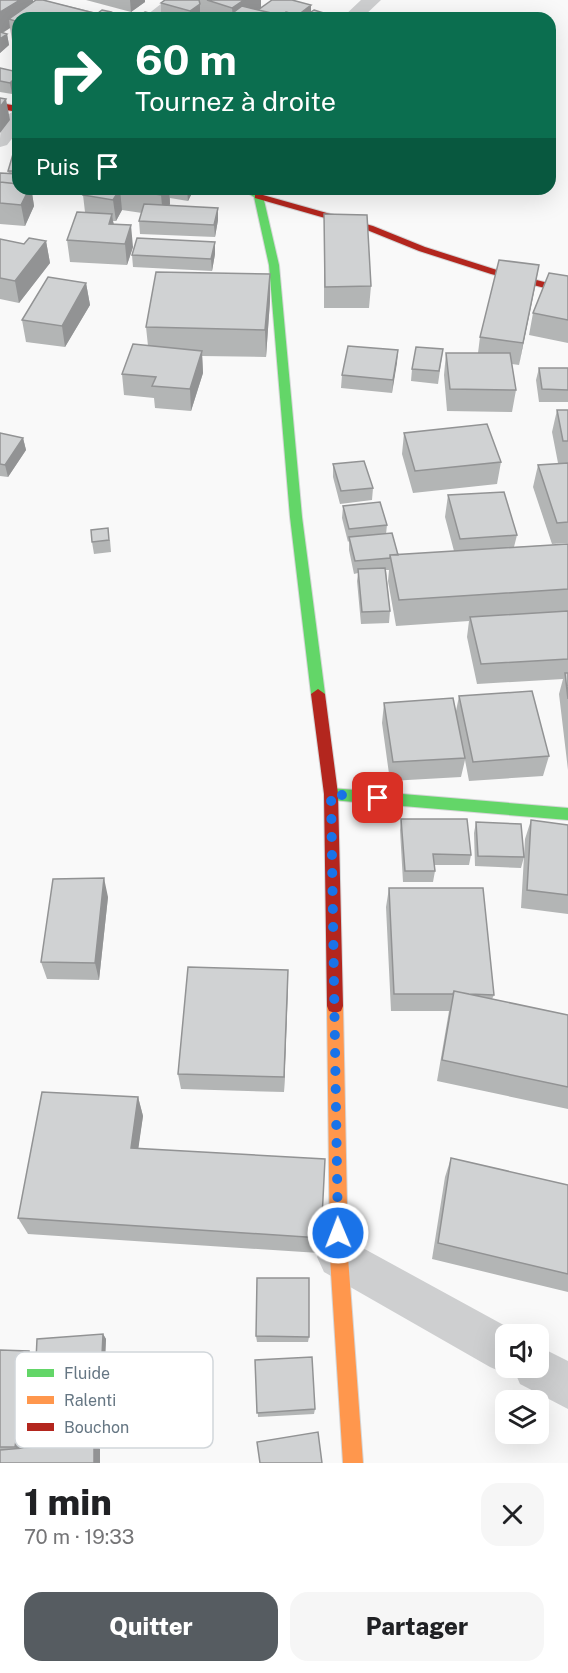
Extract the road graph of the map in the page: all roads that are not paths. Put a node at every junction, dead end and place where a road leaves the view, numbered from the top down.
1 (178, 0) edge
2 (372, 0) edge
3 (161, 12) edge
4 (358, 12) edge
5 (12, 124) edge
6 (0, 141) edge
7 (256, 195) edge
8 (267, 195) edge
9 (568, 291) edge
10 (331, 794) junction
11 (568, 814) edge
12 (339, 1257) junction
13 (495, 1345) edge
14 (549, 1375) edge
15 (568, 1386) edge
16 (353, 1463) edge

1 - 3 street
2 - 4 street
5 - 6 street
7 - 10 street
8 - 9 street
10 - 11 street
10 - 12 street
12 - 13 street
12 - 16 street
14 - 15 street

